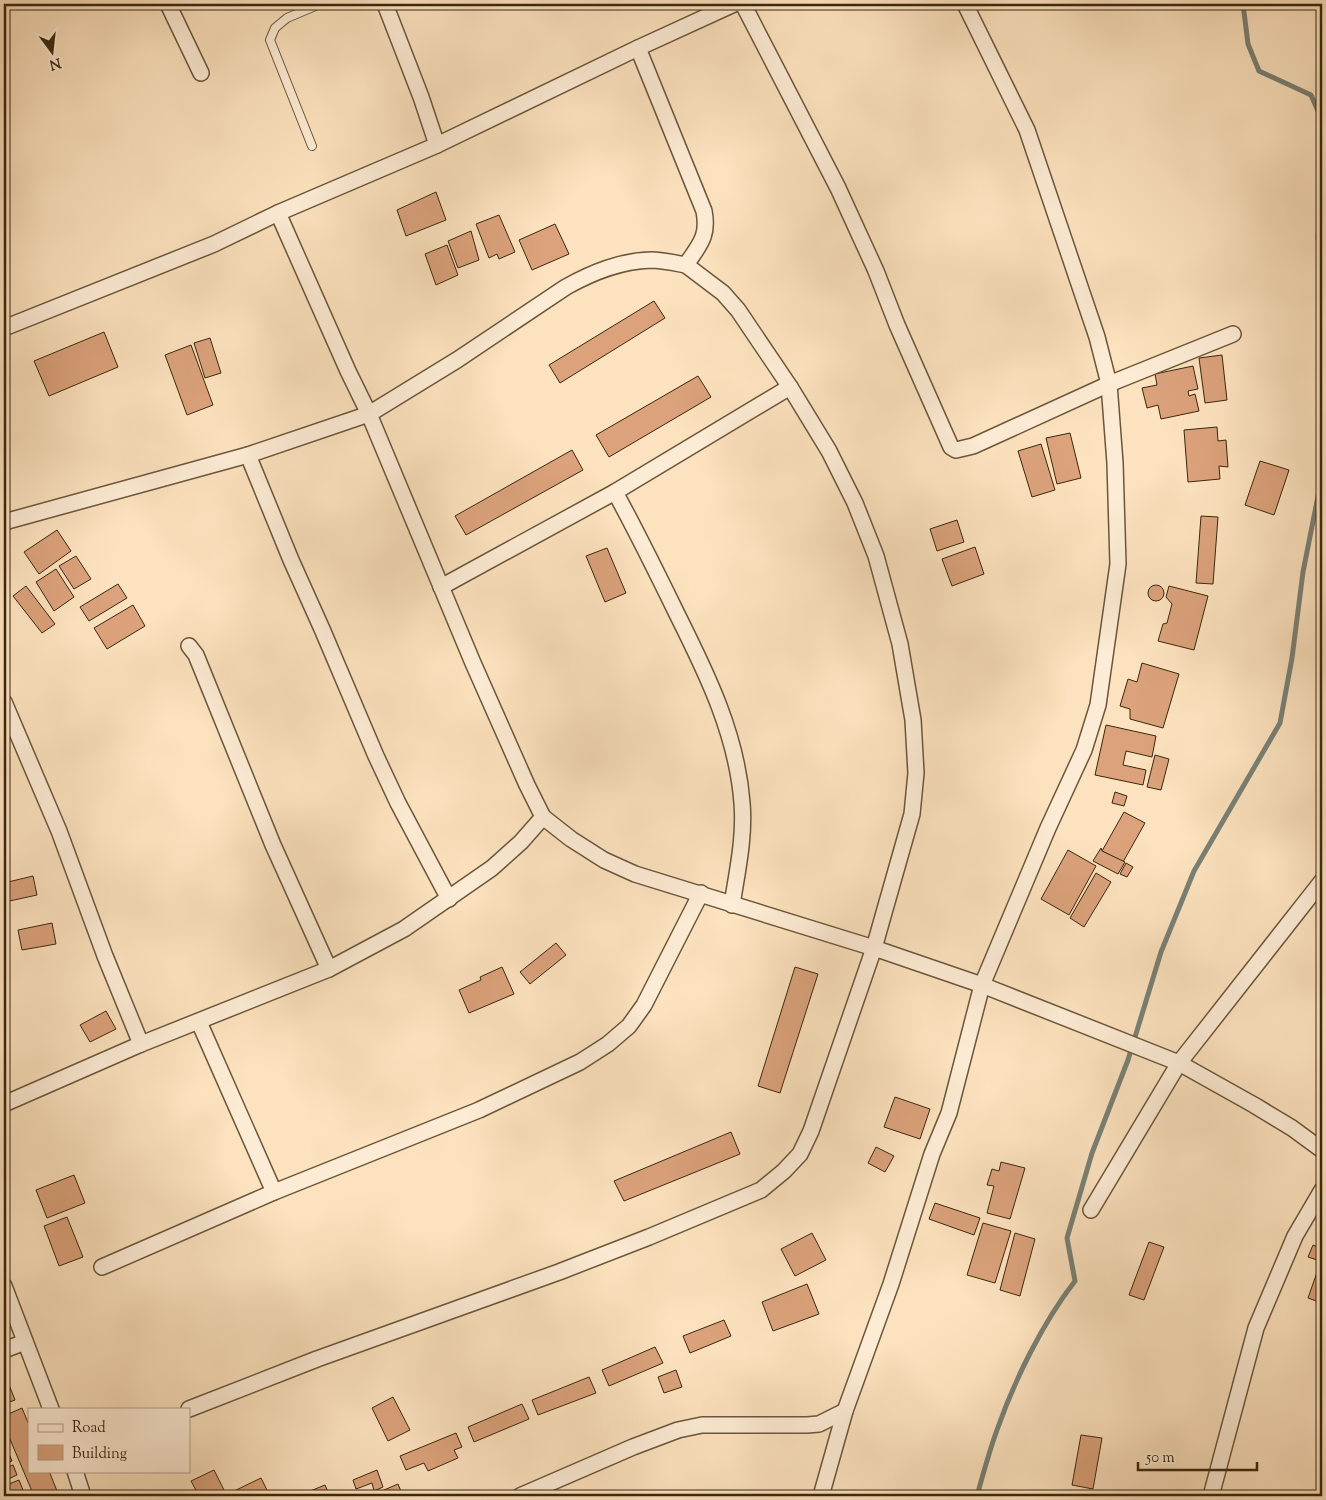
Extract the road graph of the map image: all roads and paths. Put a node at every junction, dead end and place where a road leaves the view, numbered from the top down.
1 (168, 4) edge
2 (320, 4) edge
3 (385, 4) edge
4 (734, 4) edge
5 (743, 4) edge
6 (966, 4) edge
7 (638, 48) junction
8 (201, 73) dead end
9 (437, 145) junction
10 (312, 146) dead end
11 (278, 213) junction
12 (686, 265) junction
13 (4, 328) edge
14 (1233, 334) dead end
15 (1109, 384) junction
16 (790, 387) junction
17 (369, 414) junction
18 (248, 455) junction
19 (615, 492) junction
20 (4, 522) edge
21 (441, 587) junction
22 (189, 646) dead end
23 (4, 702) edge
24 (543, 817) junction
25 (1322, 881) edge
26 (700, 893) junction
27 (449, 899) junction
28 (732, 905) junction
29 (874, 948) junction
30 (329, 969) junction
31 (982, 985) junction
32 (198, 1022) junction
33 (141, 1044) junction
34 (1179, 1063) junction
35 (4, 1104) edge
36 (1322, 1150) edge
37 (1322, 1190) edge
38 (274, 1192) junction
39 (1091, 1210) dead end
40 (102, 1267) dead end
41 (4, 1286) edge
42 (26, 1342) junction
43 (4, 1350) edge
44 (51, 1408) edge
45 (190, 1409) edge
46 (845, 1411) junction
47 (75, 1472) edge
48 (83, 1496) edge
49 (520, 1496) edge
50 (821, 1496) edge
51 (1212, 1496) edge

1 - 8 street
2 - 10 lane
3 - 9 street
4 - 7 street
5 - 15 street
6 - 15 street
7 - 9 street
7 - 12 street
9 - 11 street
11 - 13 street
11 - 17 street
12 - 16 street
12 - 17 street
14 - 15 street
15 - 31 street
16 - 19 street
16 - 29 street
17 - 18 street
17 - 21 street
18 - 20 street
18 - 27 street
19 - 21 street
19 - 28 street
21 - 24 street
22 - 30 street
23 - 33 street
24 - 26 street
24 - 27 street
25 - 34 street
26 - 28 street
26 - 38 street
27 - 30 street
28 - 29 street
29 - 31 street
29 - 45 street
30 - 32 street
31 - 34 street
31 - 46 street
32 - 33 street
32 - 38 street
33 - 35 street
34 - 36 street
34 - 39 street
37 - 51 street
38 - 40 street
41 - 42 street
42 - 43 street
42 - 44 street
46 - 49 street
46 - 50 street
47 - 48 street

